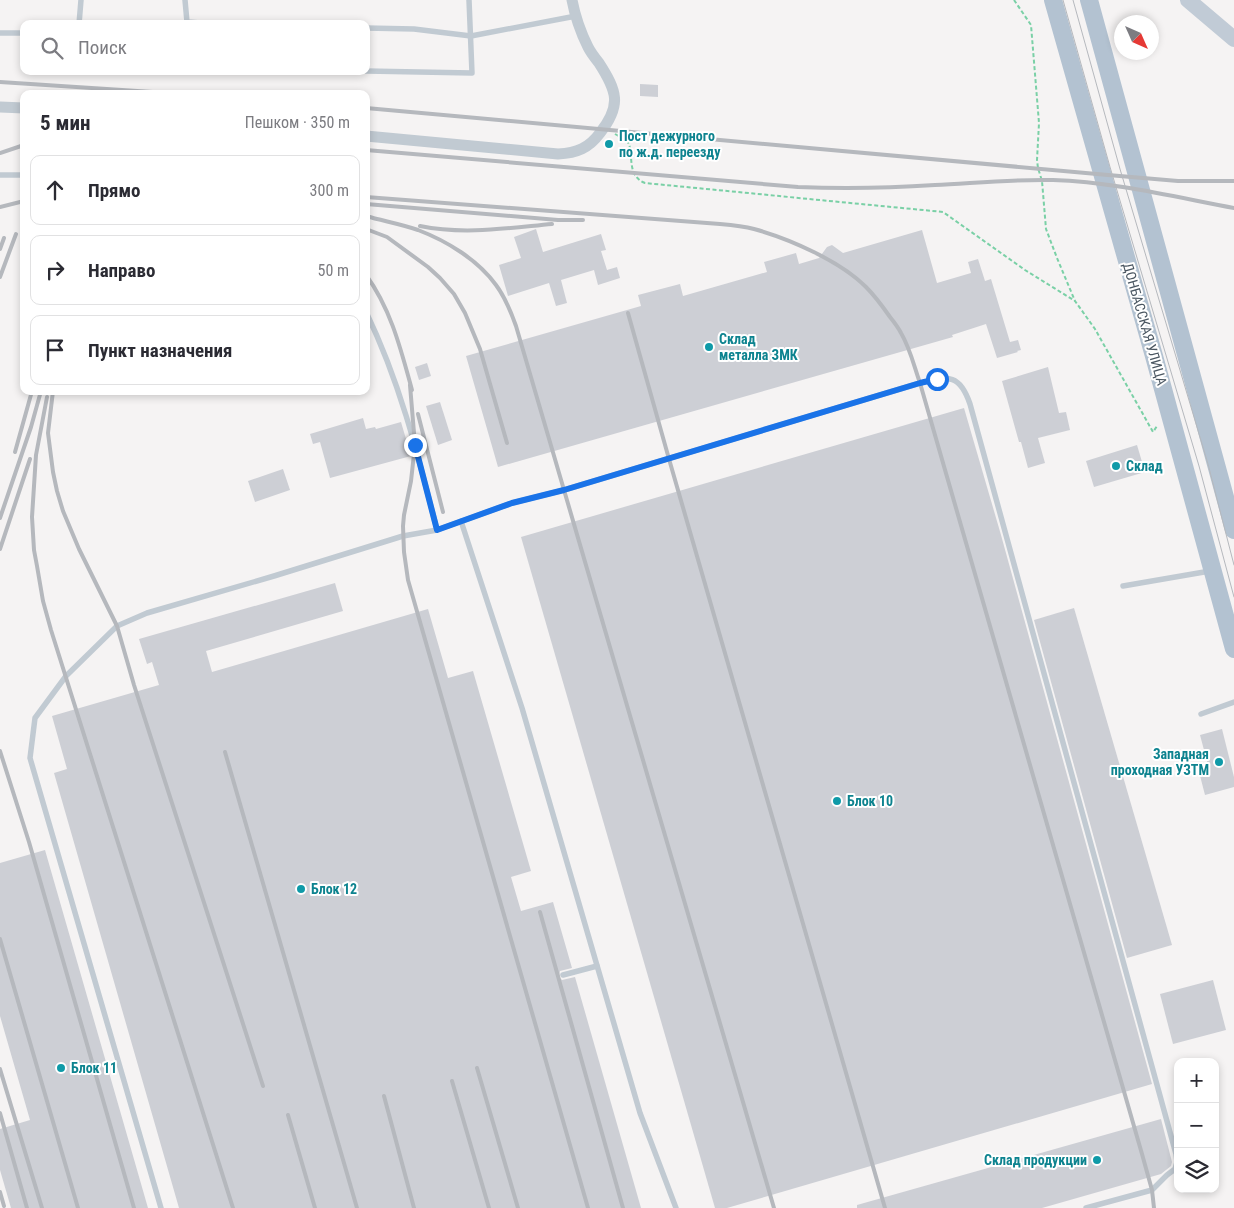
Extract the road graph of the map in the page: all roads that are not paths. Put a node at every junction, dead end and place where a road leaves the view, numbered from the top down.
1 (82, 0) edge
2 (185, 0) edge
3 (469, 0) edge
4 (572, 0) edge
5 (1053, 0) edge
6 (1089, 0) edge
7 (1188, 0) edge
8 (576, 16) junction
9 (80, 20) edge
10 (187, 20) edge
11 (370, 28) edge
12 (0, 33) edge
13 (20, 33) edge
14 (471, 36) junction
15 (1234, 39) edge
16 (370, 71) edge
17 (0, 107) edge
18 (20, 108) edge
19 (370, 136) edge
20 (20, 175) edge
21 (0, 176) edge
22 (370, 321) edge
23 (461, 521) junction
24 (437, 530) junction
25 (1234, 530) edge
26 (1212, 571) junction
27 (1123, 586) dead end
28 (1234, 649) edge
29 (1234, 702) edge
30 (1201, 714) dead end
31 (597, 966) junction
32 (563, 974) dead end
33 (161, 1208) edge
34 (676, 1208) edge
35 (1086, 1208) edge

1 - 9 lane
2 - 10 lane
3 - 14 lane
4 - 8 street
5 - 26 main road, ДОНБАССКАЯ УЛИЦА
6 - 25 main road
7 - 15 main road
8 - 14 lane
8 - 19 street
11 - 14 lane
12 - 13 lane
14 - 16 lane
17 - 18 street
20 - 21 lane
22 - 24 lane
23 - 24 lane
23 - 31 lane
23 - 35 lane
24 - 33 lane
26 - 27 lane
26 - 28 main road, ДОНБАССКАЯ УЛИЦА
29 - 30 lane
31 - 32 lane
31 - 34 lane

